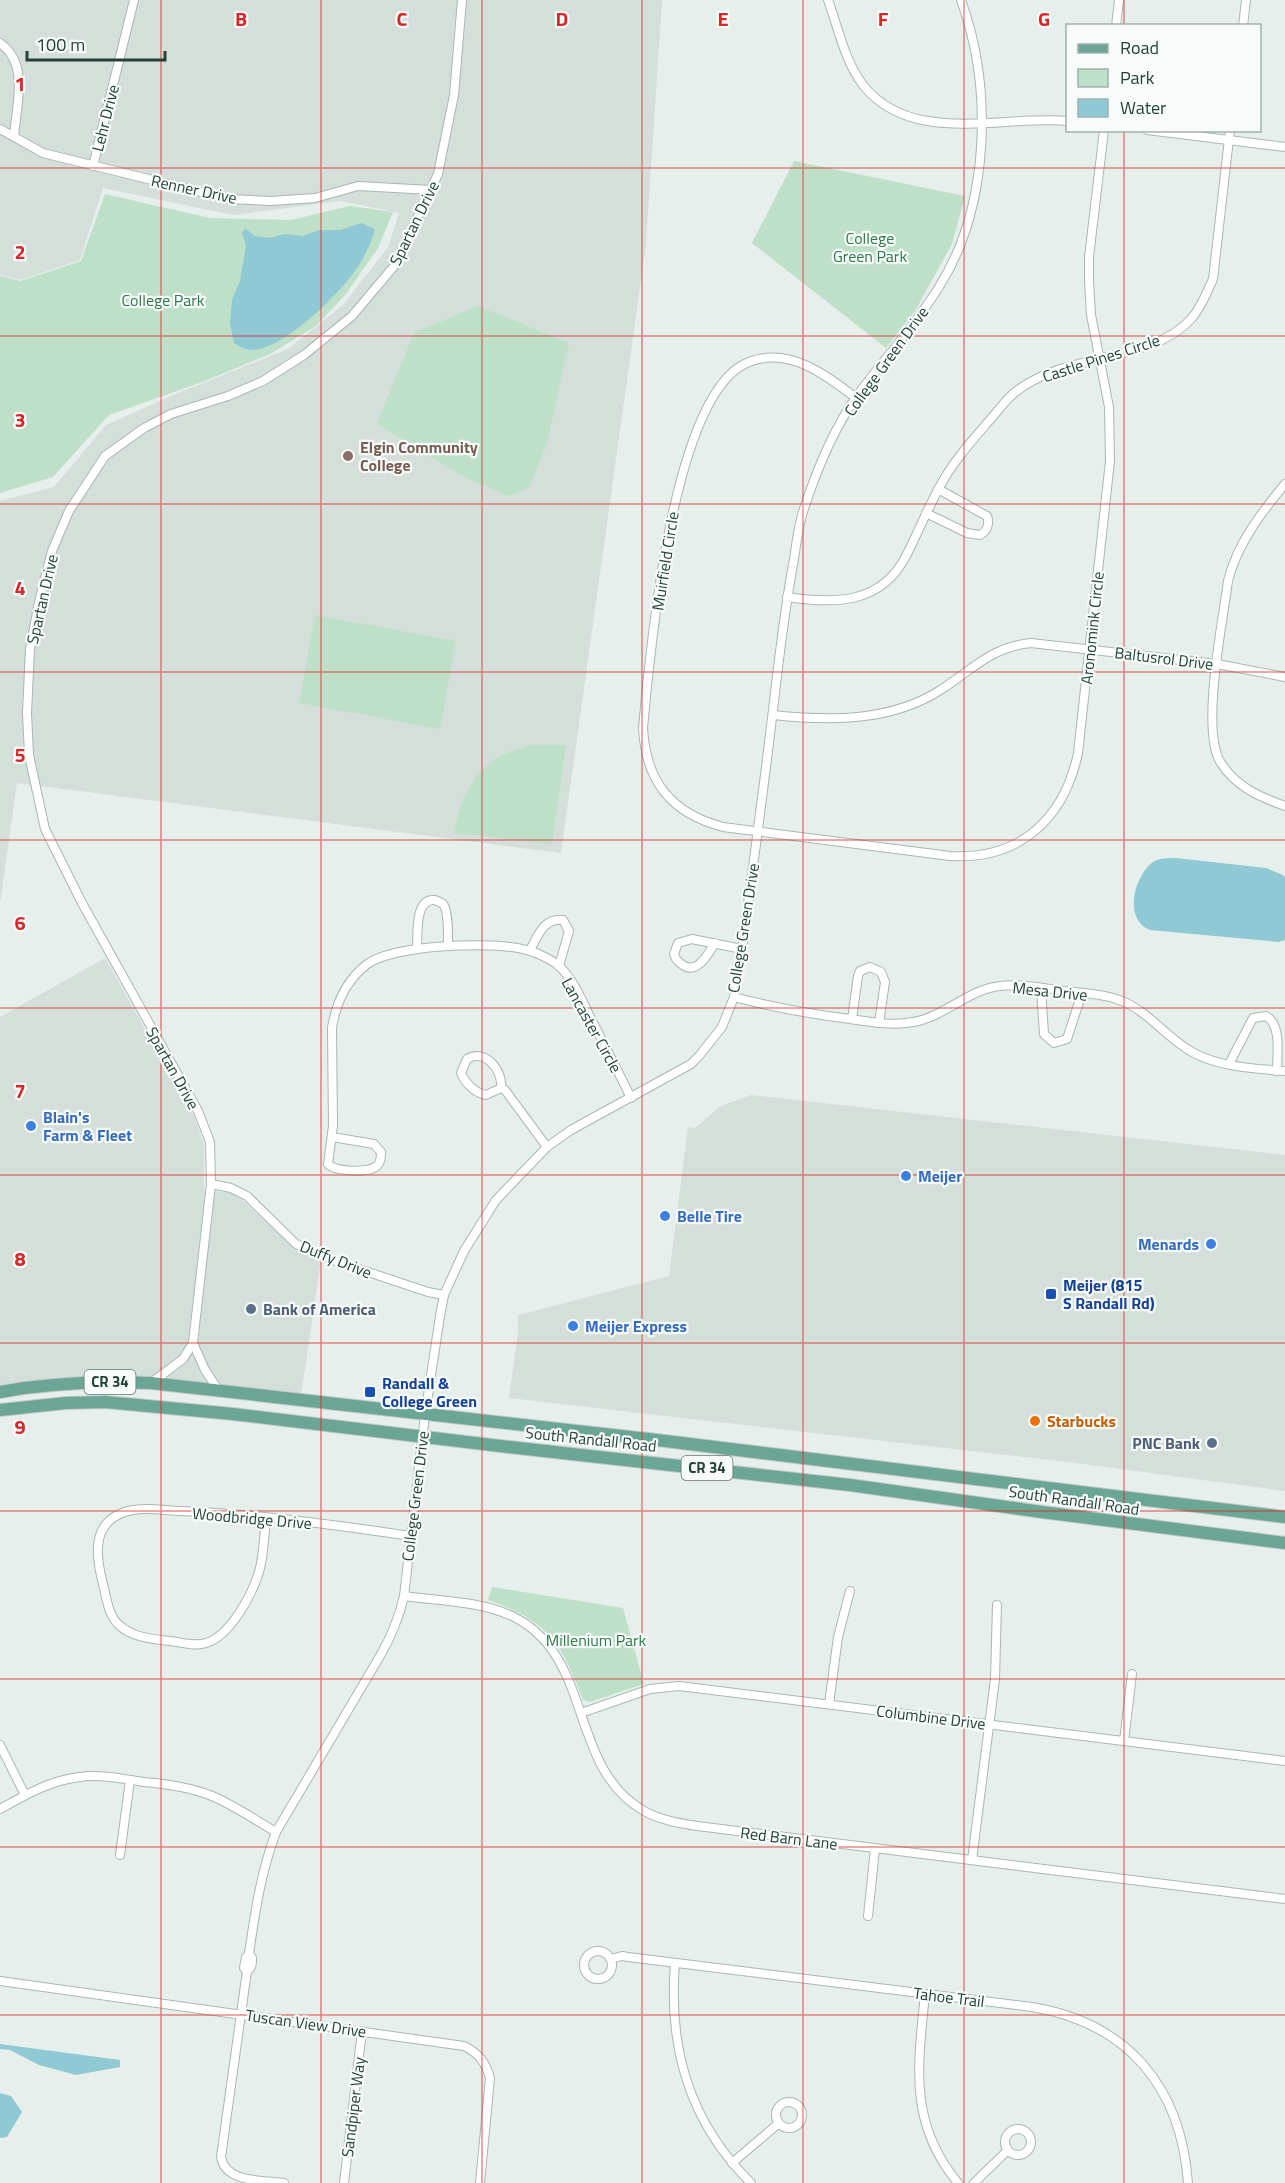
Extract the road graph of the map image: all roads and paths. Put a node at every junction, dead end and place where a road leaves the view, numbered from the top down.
1 (134, 0) edge
2 (462, 0) edge
3 (828, 0) edge
4 (961, 0) edge
5 (1119, 0) edge
6 (1246, 0) edge
7 (1116, 24) edge
8 (1243, 24) edge
9 (0, 44) edge
10 (1066, 121) edge
11 (981, 122) junction
12 (0, 129) edge
13 (1104, 132) edge
14 (1164, 132) edge
15 (1230, 132) edge
16 (14, 136) junction
17 (1229, 140) junction
18 (1285, 147) edge
19 (93, 166) junction
20 (430, 190) junction
21 (1099, 358) junction
22 (856, 398) junction
23 (1285, 484) edge
24 (938, 489) junction
25 (926, 513) junction
26 (787, 597) junction
27 (1089, 649) junction
28 (1217, 664) junction
29 (1285, 677) edge
30 (773, 715) junction
31 (1285, 806) edge
32 (758, 831) junction
33 (715, 943) junction
34 (448, 946) junction
35 (417, 948) junction
36 (742, 949) junction
37 (530, 950) junction
38 (559, 966) junction
39 (1041, 988) junction
40 (1082, 993) junction
41 (734, 997) junction
42 (852, 1019) junction
43 (879, 1023) junction
44 (1229, 1064) junction
45 (1281, 1071) edge
46 (501, 1088) junction
47 (631, 1098) junction
48 (332, 1137) junction
49 (547, 1147) junction
50 (211, 1184) junction
51 (444, 1295) junction
52 (193, 1343) junction
53 (151, 1383) junction
54 (219, 1391) junction
55 (0, 1392) edge
56 (0, 1410) edge
57 (425, 1415) junction
58 (422, 1437) junction
59 (1285, 1517) edge
60 (266, 1518) junction
61 (411, 1536) junction
62 (1285, 1543) edge
63 (850, 1591) dead end
64 (404, 1596) junction
65 (997, 1605) dead end
66 (1132, 1674) dead end
67 (829, 1704) junction
68 (581, 1713) junction
69 (989, 1724) junction
70 (1124, 1741) junction
71 (0, 1746) edge
72 (1285, 1761) edge
73 (130, 1780) junction
74 (25, 1795) junction
75 (0, 1809) edge
76 (276, 1832) junction
77 (875, 1849) junction
78 (120, 1855) dead end
79 (972, 1860) junction
80 (1285, 1899) edge
81 (868, 1916) dead end
82 (611, 1959) dead end
83 (675, 1963) junction
84 (0, 1981) edge
85 (926, 1994) junction
86 (241, 2014) junction
87 (362, 2031) junction
88 (778, 2124) dead end
89 (1007, 2151) dead end
90 (732, 2163) junction
91 (284, 2183) edge
92 (344, 2183) edge
93 (480, 2183) edge
94 (751, 2183) edge
95 (958, 2183) edge
96 (974, 2183) edge
97 (1188, 2183) edge

1 - 19 street, Lehr Drive
2 - 20 street, Spartan Drive
3 - 11 street
4 - 11 street, College Green Drive
5 - 7 street
6 - 8 street
9 - 16 street
10 - 11 street
11 - 22 street, College Green Drive
12 - 16 street, Renner Drive
13 - 21 street, Aronomink Circle
14 - 17 street
15 - 17 street, Castle Pines Circle
16 - 19 street, Renner Drive
17 - 18 street
17 - 21 street, Castle Pines Circle
19 - 20 street, Renner Drive
20 - 50 street, Spartan Drive
21 - 24 street, Castle Pines Circle
21 - 27 street, Aronomink Circle
22 - 26 street, College Green Drive
22 - 32 street, Muirfield Circle
23 - 28 street
24 - 25 street, Castle Pines Circle
24 - 25 street
25 - 26 street, Castle Pines Circle
26 - 30 street, College Green Drive
27 - 28 street, Baltusrol Drive
27 - 30 street, Baltusrol Drive
27 - 32 street, Aronomink Circle
28 - 29 street, Baltusrol Drive
28 - 31 street
30 - 32 street, College Green Drive
32 - 36 street, College Green Drive
33 - 33 street
33 - 36 street
34 - 35 street, Lancaster Circle
34 - 35 street
34 - 37 street, Lancaster Circle
35 - 48 street, Lancaster Circle
36 - 41 street, College Green Drive
37 - 38 street, Lancaster Circle
37 - 38 street
38 - 47 street, Lancaster Circle
39 - 40 street, Mesa Drive
39 - 40 street
39 - 43 street, Mesa Drive
40 - 44 street, Mesa Drive
41 - 42 street, Mesa Drive
41 - 47 street, College Green Drive
42 - 43 street, Mesa Drive
42 - 43 street
44 - 45 street, Mesa Drive
44 - 45 street
46 - 46 street
46 - 49 street
47 - 49 street, College Green Drive
48 - 48 street, Lancaster Circle
49 - 51 street, College Green Drive
50 - 51 street, Duffy Drive
50 - 52 street, Spartan Drive
51 - 57 street, College Green Drive
52 - 53 street
52 - 54 street
53 - 54 main road, South Randall Road / CR 34
53 - 55 main road, South Randall Road / CR 34
54 - 57 main road, South Randall Road / CR 34
56 - 58 main road, South Randall Road / CR 34
57 - 58 street, College Green Drive
57 - 59 main road, South Randall Road / CR 34
58 - 61 street, College Green Drive
58 - 62 main road, South Randall Road / CR 34
60 - 60 street, Woodbridge Drive
60 - 61 street, Woodbridge Drive
61 - 64 street, College Green Drive
63 - 67 street
64 - 68 street, Red Barn Lane
64 - 76 street, College Green Drive
65 - 69 street
66 - 70 street
67 - 68 street, Columbine Drive
67 - 69 street, Columbine Drive
68 - 77 street, Red Barn Lane
69 - 70 street, Columbine Drive
69 - 79 street
70 - 72 street, Columbine Drive
71 - 74 street
73 - 74 street
73 - 76 street
73 - 78 street
74 - 75 street
76 - 86 street, College Green Drive
77 - 79 street, Red Barn Lane
77 - 81 street
79 - 80 street, Red Barn Lane
82 - 83 street, Tahoe Trail
83 - 85 street, Tahoe Trail
83 - 90 street
84 - 86 street, Tuscan View Drive
85 - 95 street
85 - 97 street, Tahoe Trail
86 - 87 street, Tuscan View Drive
86 - 91 street, College Green Drive
87 - 92 street, Sandpiper Way
87 - 93 street, Tuscan View Drive
88 - 90 street
89 - 96 street
90 - 94 street

